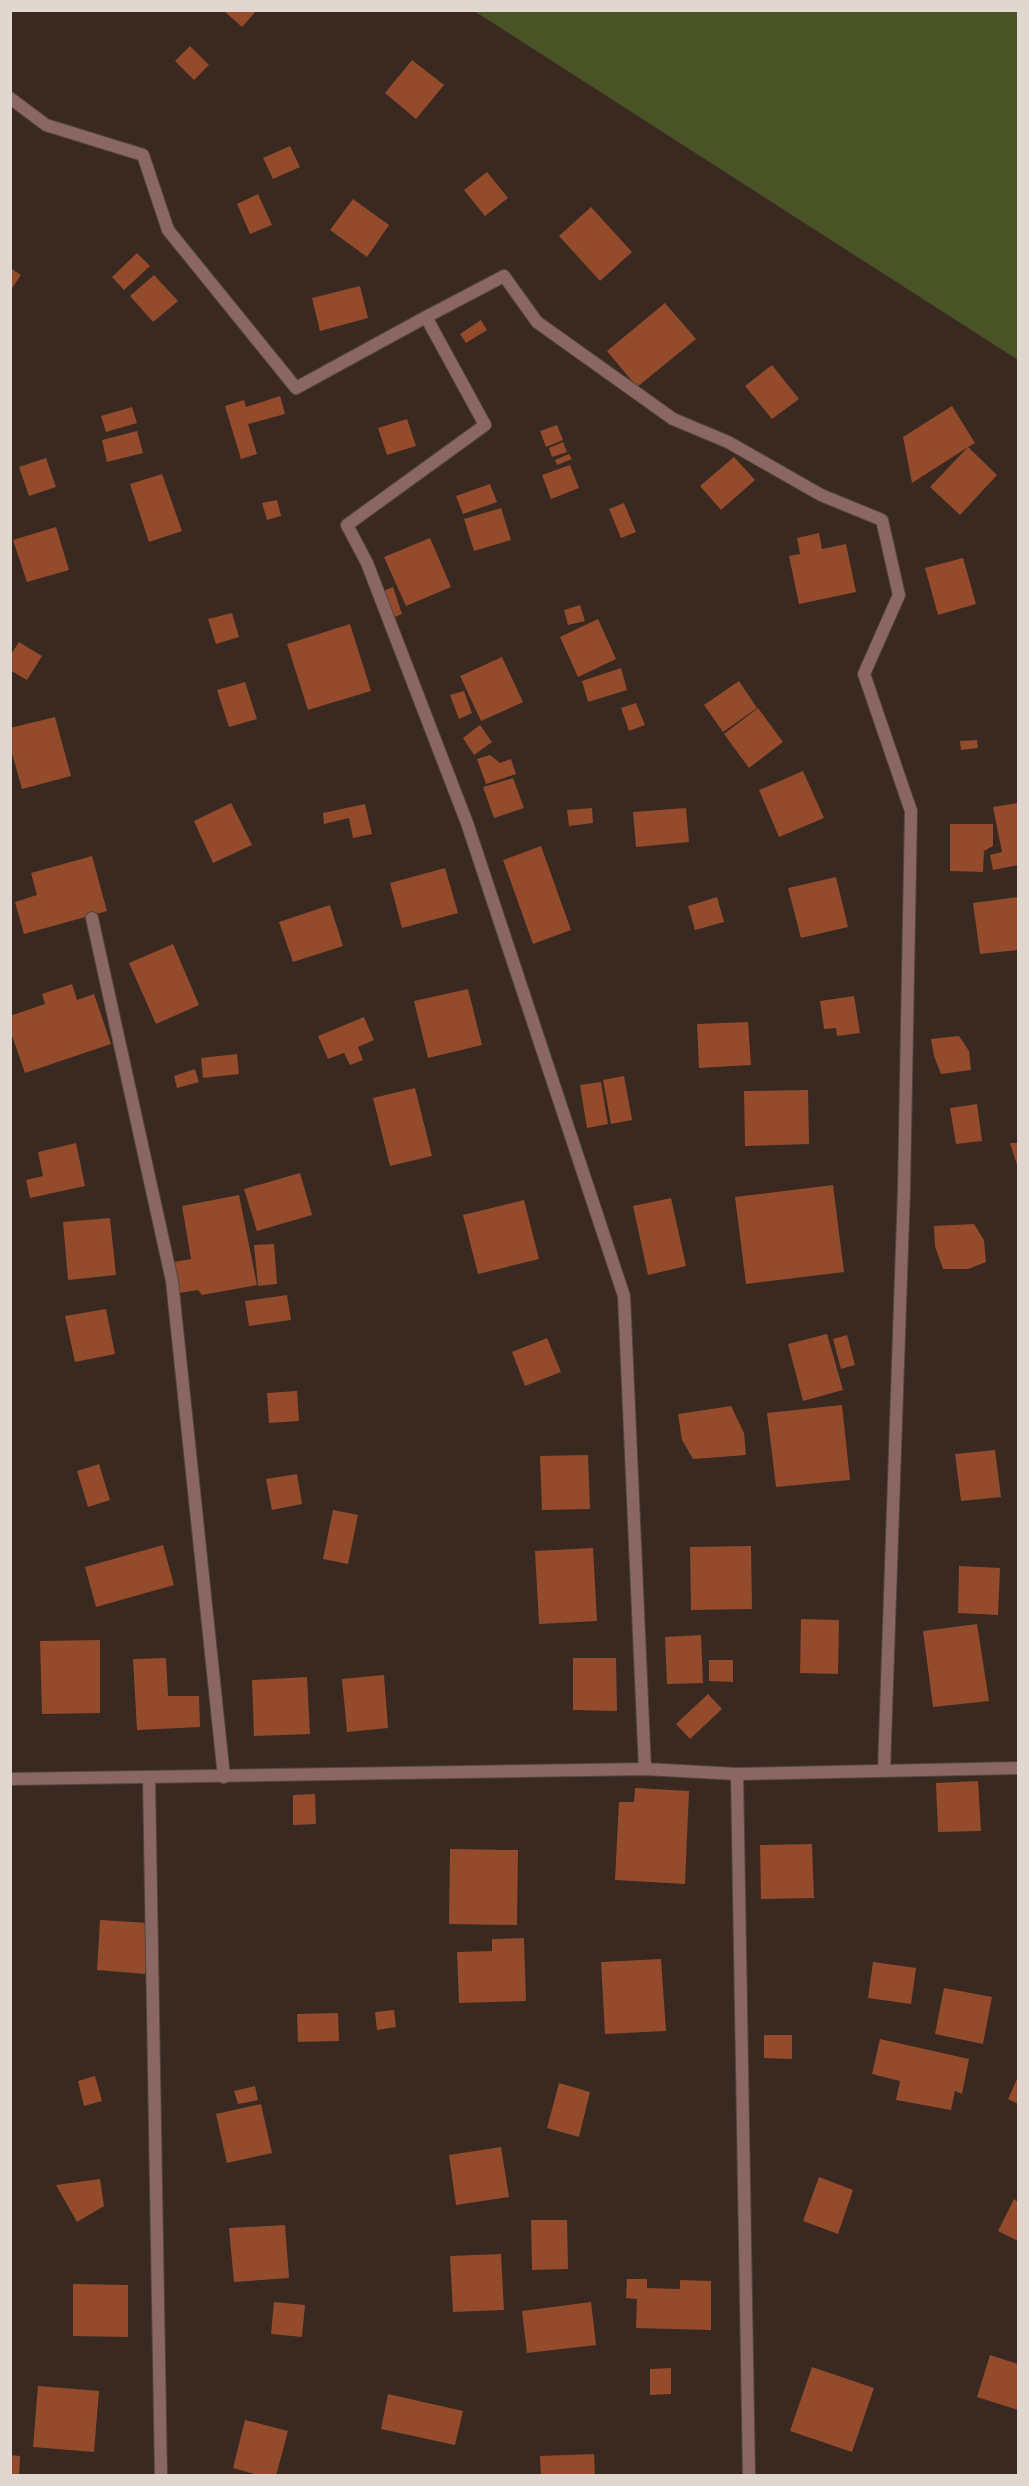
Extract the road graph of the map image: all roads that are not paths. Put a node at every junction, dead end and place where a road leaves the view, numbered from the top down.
1 (10, 98) edge
2 (426, 317) junction
3 (92, 918) dead end
4 (1018, 1768) edge
5 (645, 1769) junction
6 (884, 1770) junction
7 (737, 1774) junction
8 (224, 1777) junction
9 (149, 1778) junction
10 (10, 1779) edge
11 (161, 2475) edge
12 (749, 2475) edge

1 - 2 street
2 - 5 street
2 - 6 street
3 - 8 street
4 - 6 street
5 - 7 street
5 - 8 street
6 - 7 street
7 - 12 street
8 - 9 street
9 - 10 street
9 - 11 street

